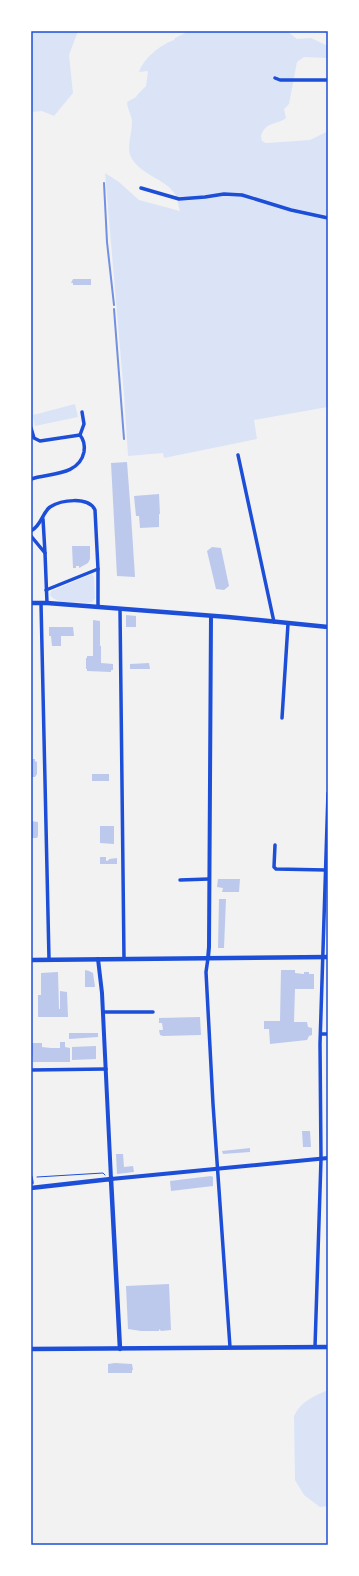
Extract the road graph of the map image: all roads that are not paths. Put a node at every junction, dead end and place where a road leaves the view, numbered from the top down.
1 (275, 78) dead end
2 (328, 80) edge
3 (141, 188) dead end
4 (328, 218) edge
5 (82, 412) dead end
6 (31, 428) edge
7 (80, 435) junction
8 (238, 455) dead end
9 (31, 479) edge
10 (43, 518) junction
11 (31, 531) edge
12 (31, 536) edge
13 (45, 553) junction
14 (98, 569) junction
15 (46, 590) junction
16 (31, 603) edge
17 (41, 603) junction
18 (47, 603) junction
19 (98, 607) junction
20 (120, 609) junction
21 (211, 616) junction
22 (274, 622) junction
23 (288, 624) junction
24 (328, 627) edge
25 (282, 718) dead end
26 (328, 793) edge
27 (276, 845) dead end
28 (326, 870) junction
29 (209, 879) junction
30 (180, 880) dead end
31 (326, 957) edge
32 (208, 958) junction
33 (49, 959) junction
34 (98, 959) junction
35 (124, 959) junction
36 (31, 960) edge
37 (103, 1012) junction
38 (153, 1012) dead end
39 (321, 1034) junction
40 (328, 1034) edge
41 (106, 1069) junction
42 (31, 1070) edge
43 (328, 1158) edge
44 (321, 1159) junction
45 (218, 1170) junction
46 (31, 1177) edge
47 (111, 1180) junction
48 (32, 1186) edge
49 (230, 1347) junction
50 (315, 1347) junction
51 (328, 1347) edge
52 (31, 1349) edge
53 (120, 1349) junction

1 - 2 street
3 - 4 street
5 - 7 street
6 - 7 street
7 - 9 street
8 - 22 street
10 - 11 street
10 - 13 street
10 - 14 street
12 - 13 street
13 - 15 street
14 - 15 street
14 - 19 street
15 - 18 street
16 - 17 main road
17 - 18 main road
17 - 33 street
18 - 19 main road
19 - 20 main road
20 - 21 main road
20 - 35 street
21 - 22 main road
21 - 29 street
22 - 23 main road
23 - 24 main road
23 - 25 street
26 - 28 street
27 - 28 street
28 - 31 street
29 - 30 street
29 - 32 street
31 - 32 main road
31 - 39 street
32 - 35 main road
32 - 45 street
33 - 34 main road
33 - 36 main road
34 - 35 main road
34 - 37 street
37 - 38 street
37 - 41 street
39 - 40 street
39 - 44 street
41 - 42 street
41 - 47 street
43 - 44 street
44 - 45 street
44 - 50 street
45 - 47 street
45 - 49 street
46 - 48 street
47 - 48 main road
47 - 53 main road
49 - 50 main road
49 - 53 main road
50 - 51 main road
52 - 53 main road

